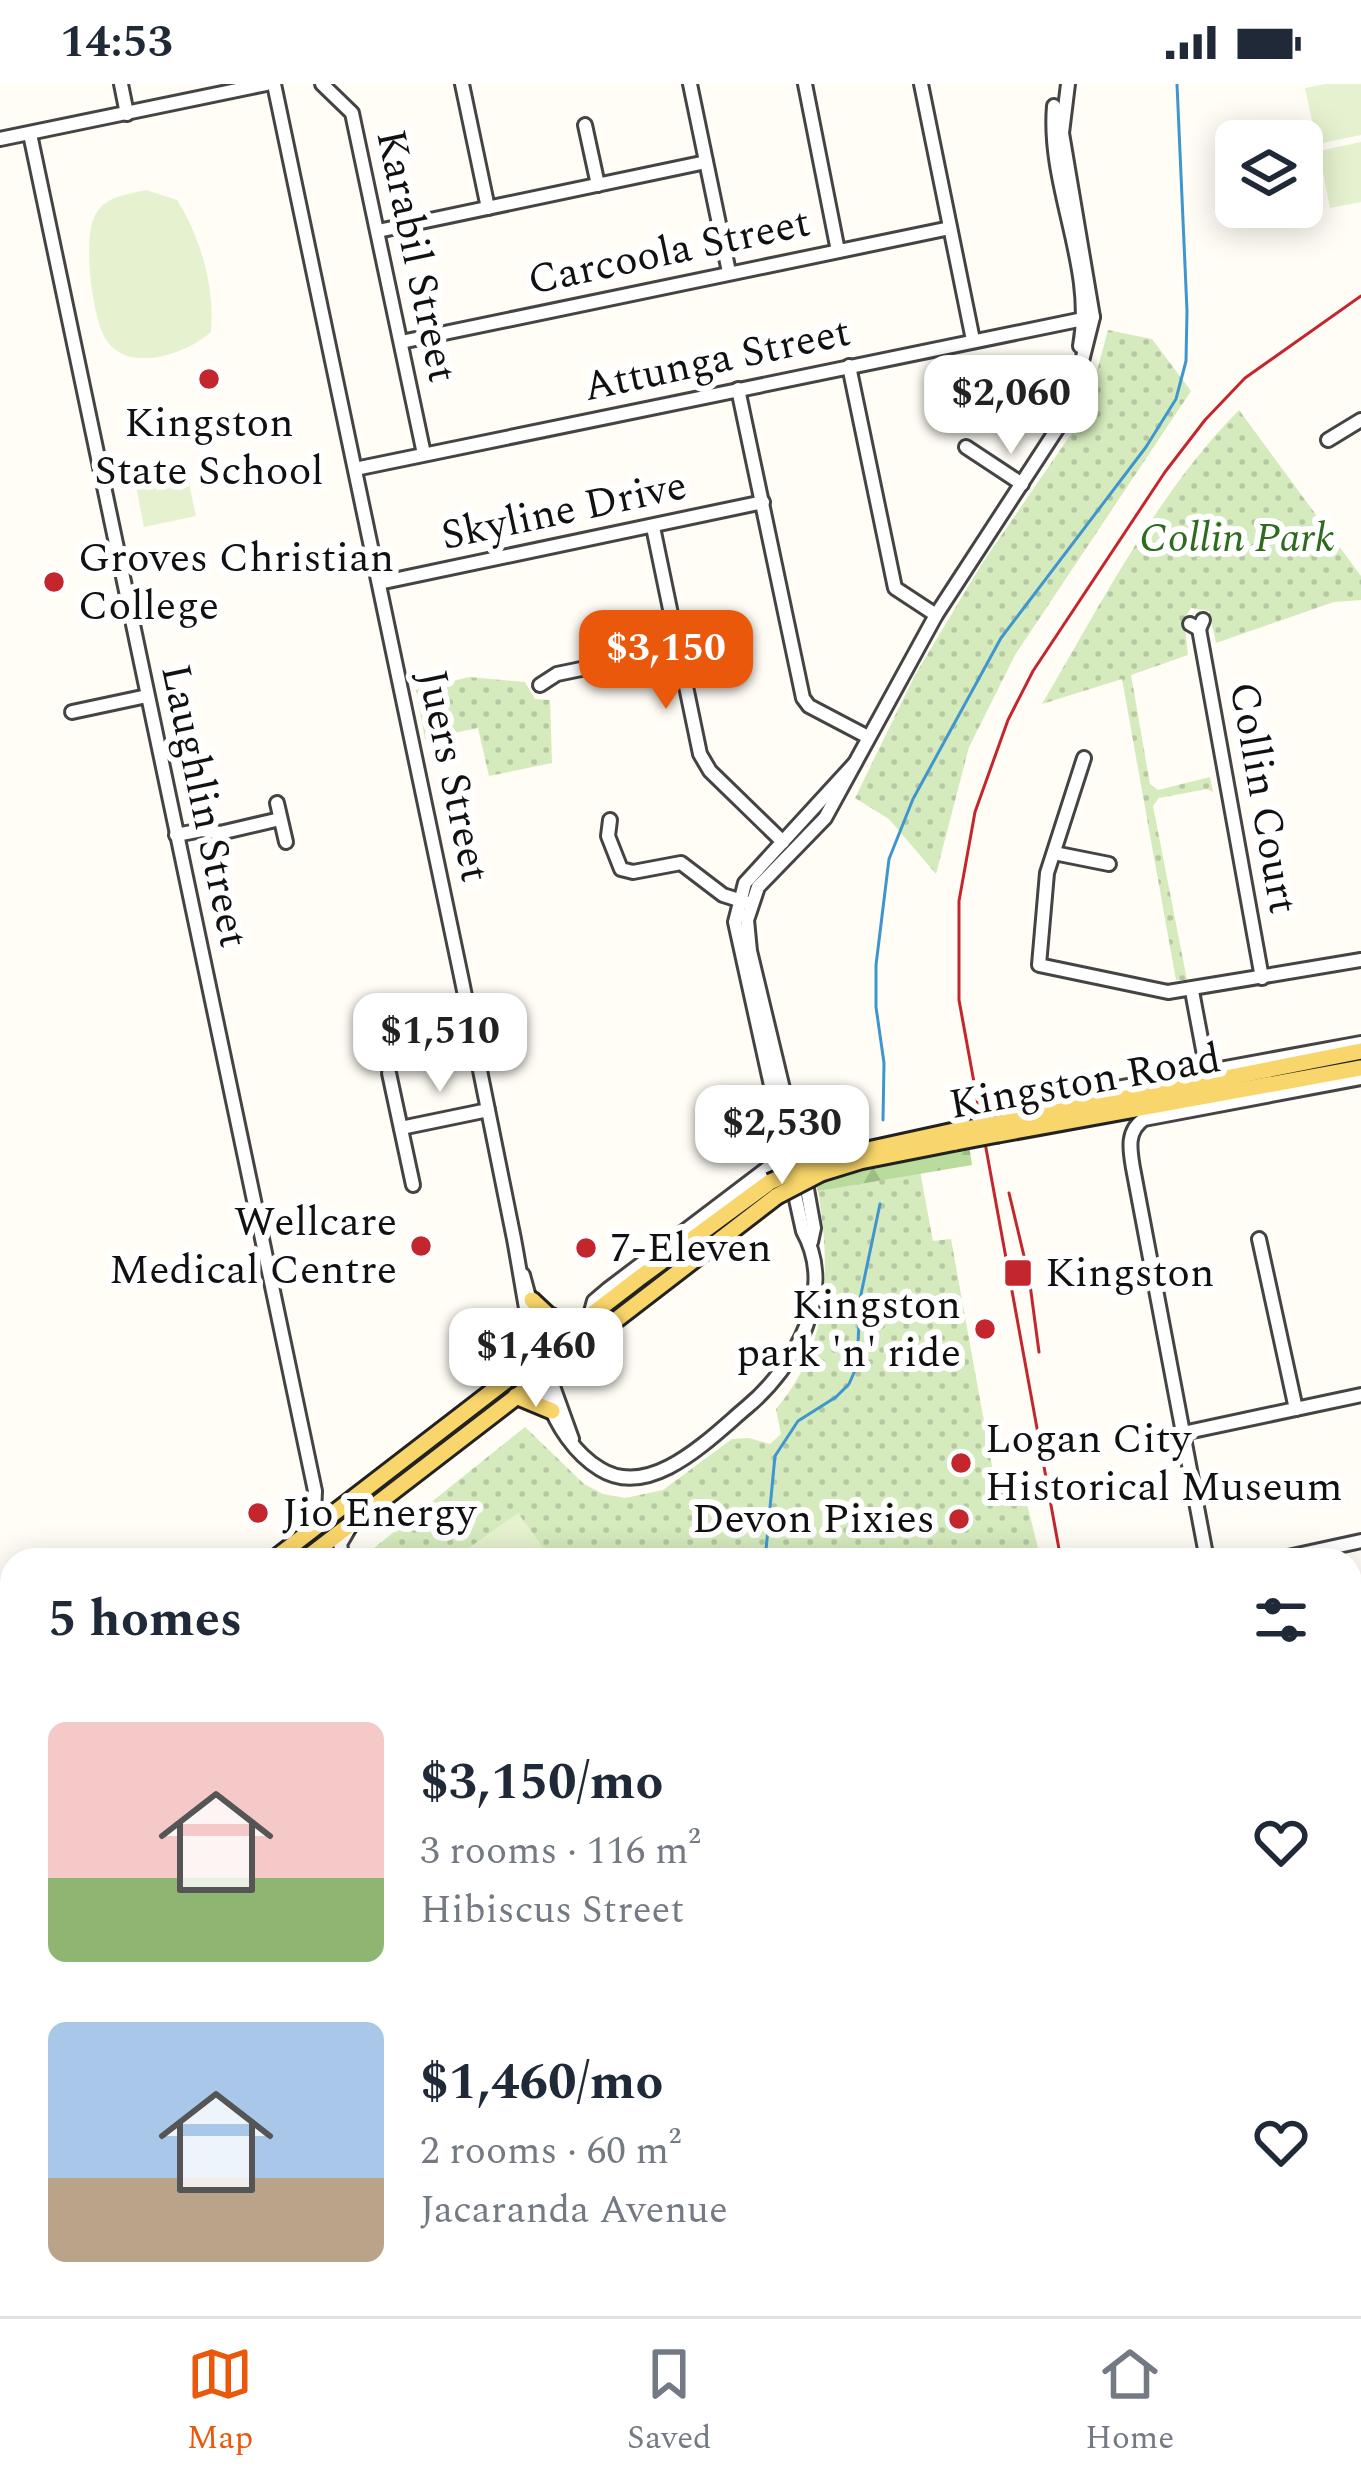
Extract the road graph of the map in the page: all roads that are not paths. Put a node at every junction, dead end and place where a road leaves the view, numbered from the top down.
1 (121, 84) edge
2 (270, 84) edge
3 (322, 84) edge
4 (462, 84) edge
5 (690, 84) edge
6 (805, 84) edge
7 (921, 84) edge
8 (1064, 84) edge
9 (127, 114) junction
10 (585, 125) dead end
11 (30, 134) junction
12 (0, 140) edge
13 (706, 162) junction
14 (598, 184) junction
15 (488, 208) junction
16 (950, 228) junction
17 (378, 231) junction
18 (838, 251) junction
19 (729, 272) junction
20 (1088, 317) junction
21 (973, 340) junction
22 (401, 341) junction
23 (850, 366) junction
24 (738, 389) junction
25 (1361, 420) edge
26 (1328, 440) dead end
27 (967, 447) dead end
28 (424, 454) junction
29 (355, 469) junction
30 (1022, 484) junction
31 (763, 502) junction
32 (653, 526) junction
33 (379, 583) junction
34 (936, 615) junction
35 (1197, 624) dead end
36 (678, 649) junction
37 (540, 685) dead end
38 (147, 696) junction
39 (72, 712) dead end
40 (868, 737) junction
41 (1084, 758) dead end
42 (277, 803) dead end
43 (280, 819) junction
44 (610, 820) dead end
45 (811, 823) junction
46 (176, 836) junction
47 (286, 842) dead end
48 (783, 842) junction
49 (1054, 854) junction
50 (1108, 864) dead end
51 (744, 902) junction
52 (1361, 960) edge
53 (1262, 978) junction
54 (1192, 991) junction
55 (1361, 1047) edge
56 (1361, 1068) edge
57 (1208, 1072) junction
58 (389, 1073) dead end
59 (1361, 1078) edge
60 (488, 1110) junction
61 (999, 1122) junction
62 (400, 1128) junction
63 (786, 1154) junction
64 (413, 1185) dead end
65 (773, 1189) junction
66 (1259, 1239) dead end
67 (810, 1244) junction
68 (520, 1270) junction
69 (532, 1300) junction
70 (590, 1316) junction
71 (575, 1328) junction
72 (542, 1364) junction
73 (1361, 1395) edge
74 (516, 1396) junction
75 (1296, 1409) junction
76 (552, 1411) junction
77 (1183, 1433) junction
78 (572, 1440) junction
79 (314, 1491) junction
80 (350, 1514) junction
81 (286, 1548) edge
82 (292, 1548) edge
83 (316, 1548) edge
84 (340, 1548) edge
85 (1205, 1548) edge

1 - 9 street
2 - 9 street
2 - 29 street, Juers Street
3 - 17 street, Karabil Street
4 - 15 street
5 - 13 street
6 - 18 street
7 - 16 street
8 - 20 street
9 - 11 street
10 - 14 street
11 - 12 street
11 - 38 street, Laughlin Street
13 - 14 street
13 - 19 street
14 - 15 street
15 - 17 street
16 - 18 street, Carcoola Street
16 - 21 street
17 - 22 street, Karabil Street
18 - 19 street, Carcoola Street
19 - 22 street, Carcoola Street
20 - 21 street, Attunga Street
20 - 30 street
21 - 23 street, Attunga Street
22 - 28 street, Karabil Street
23 - 24 street, Attunga Street
23 - 34 street
24 - 28 street, Attunga Street
24 - 31 street
25 - 26 street
27 - 30 street
28 - 29 street, Attunga Street
29 - 33 street, Juers Street
30 - 34 street
31 - 32 street, Skyline Drive
31 - 40 street
32 - 33 street, Skyline Drive
32 - 36 street
33 - 60 street, Juers Street
34 - 40 street
35 - 53 street, Collin Court
36 - 37 street
36 - 48 street
38 - 39 street
38 - 46 street, Laughlin Street
40 - 45 street
41 - 49 street
42 - 43 street
43 - 46 street
43 - 47 street
44 - 51 street
45 - 48 street
45 - 51 street
46 - 79 street, Laughlin Street
48 - 51 street
49 - 50 street
49 - 54 street
51 - 63 street
51 - 67 street
52 - 53 street
53 - 54 street
54 - 57 street
55 - 57 street, Kingston Road
55 - 61 main road, Kingston Road
56 - 61 main road, Kingston Road
57 - 61 street, Kingston Road
58 - 62 street
59 - 77 street
60 - 62 street
60 - 68 street, Juers Street
61 - 65 main road, Kingston Road, bridge
62 - 64 street
63 - 67 street
63 - 70 street, Kingston Road
65 - 70 main road, Kingston Road
65 - 72 main road, Kingston Road
66 - 75 street
67 - 78 street
68 - 69 street, Juers Street
68 - 72 street, Juers Street
69 - 71 main road
69 - 72 street, Juers Street
70 - 71 main road, Kingston Road
71 - 72 main road, Kingston Road
72 - 74 main road, Kingston Road
72 - 76 street
72 - 78 street
72 - 80 main road, Kingston Road
73 - 75 street
74 - 76 main road
74 - 80 main road, Kingston Road
75 - 77 street
76 - 78 street
77 - 85 street
79 - 80 street
79 - 81 street
80 - 82 main road, Kingston Road
80 - 83 main road, Kingston Road
80 - 84 street

